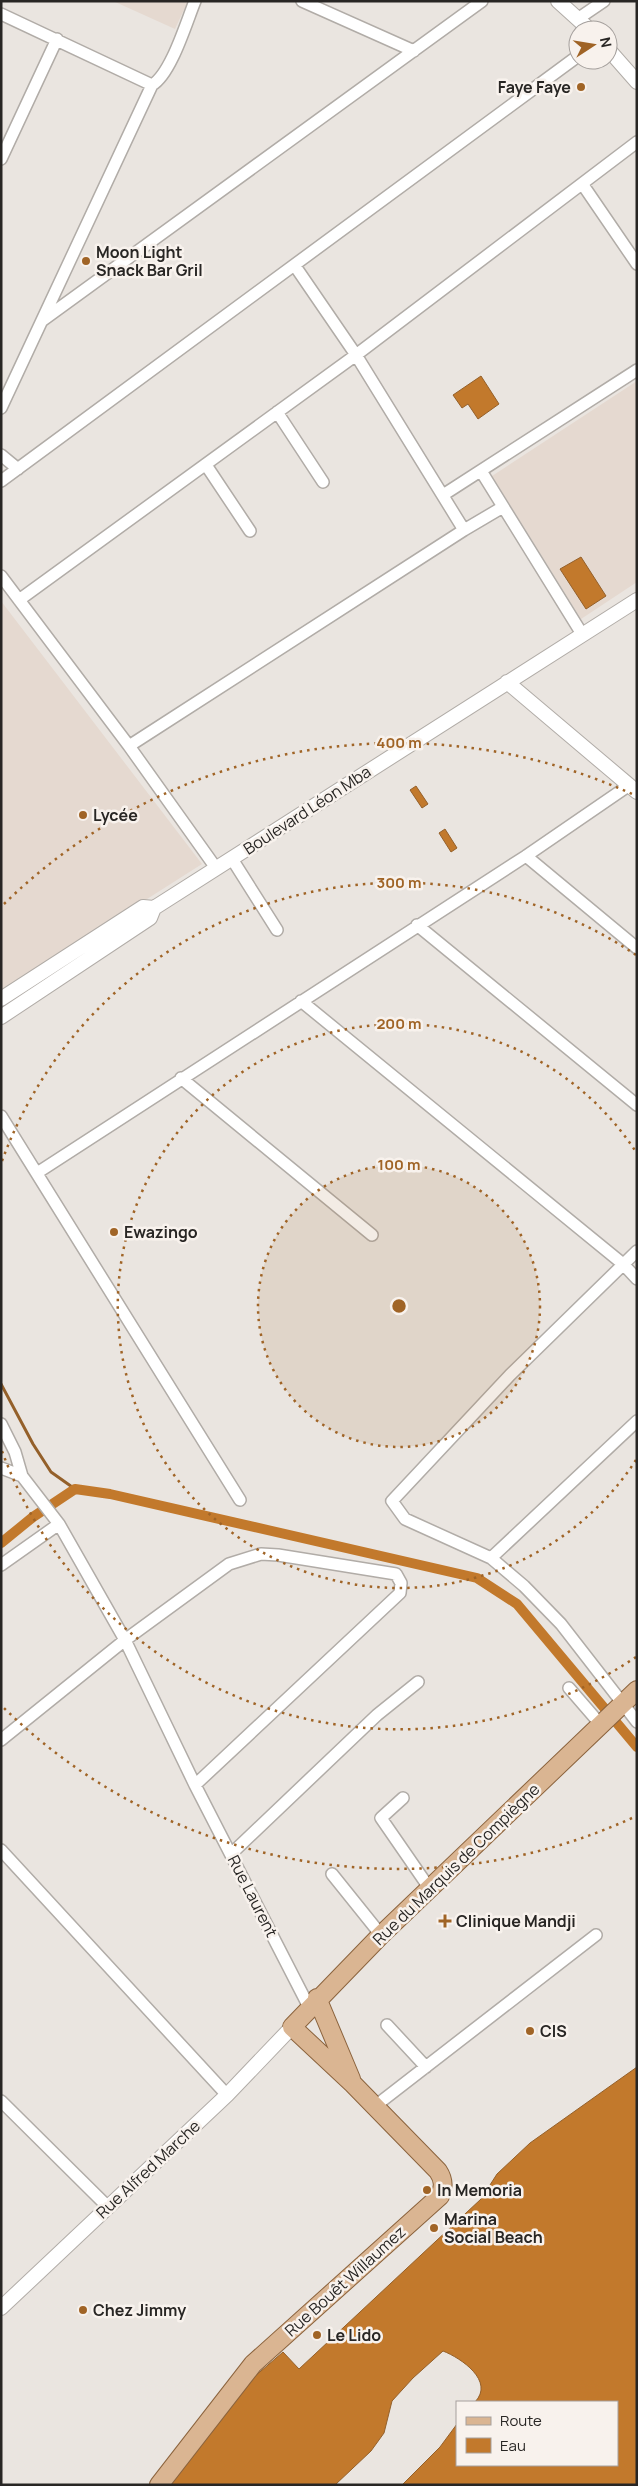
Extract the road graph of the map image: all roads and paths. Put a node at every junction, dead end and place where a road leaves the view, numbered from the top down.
1 (195, 1) edge
2 (302, 1) edge
3 (482, 1) edge
4 (558, 1) edge
5 (604, 1) edge
6 (1, 14) edge
7 (578, 18) joint
8 (57, 39) junction
9 (414, 51) junction
10 (618, 61) edge
11 (568, 63) edge
12 (637, 82) edge
13 (152, 86) junction
14 (637, 142) edge
15 (1, 159) edge
16 (583, 185) junction
17 (637, 264) edge
18 (295, 266) junction
19 (43, 320) junction
20 (356, 355) junction
21 (637, 370) edge
22 (1, 408) edge
23 (277, 412) junction
24 (1, 455) edge
25 (206, 465) junction
26 (18, 469) junction
27 (481, 471) junction
28 (1, 481) edge
29 (323, 482) dead end
30 (443, 495) junction
31 (503, 507) junction
32 (464, 530) junction
33 (250, 531) dead end
34 (1, 576) edge
35 (19, 600) junction
36 (637, 600) edge
37 (582, 634) junction
38 (507, 682) junction
39 (129, 746) junction
40 (633, 789) edge
41 (526, 856) junction
42 (232, 859) junction
43 (216, 868) junction
44 (154, 908) junction
45 (418, 925) junction
46 (276, 930) dead end
47 (637, 948) edge
48 (1, 999) edge
49 (301, 1001) junction
50 (1, 1017) edge
51 (181, 1078) junction
52 (637, 1105) edge
53 (1, 1116) edge
54 (37, 1173) junction
55 (372, 1235) dead end
56 (637, 1251) edge
57 (623, 1264) junction
58 (637, 1279) edge
59 (637, 1422) edge
60 (1, 1424) edge
61 (11, 1444) junction
62 (1, 1452) edge
63 (1, 1468) edge
64 (22, 1476) junction
65 (240, 1500) dead end
66 (56, 1521) junction
67 (491, 1558) junction
68 (1, 1566) edge
69 (125, 1640) junction
70 (418, 1682) dead end
71 (569, 1688) dead end
72 (637, 1690) edge
73 (622, 1705) junction
74 (637, 1722) edge
75 (603, 1723) junction
76 (1, 1740) edge
77 (195, 1786) junction
78 (403, 1798) dead end
79 (1, 1850) edge
80 (231, 1854) junction
81 (332, 1874) dead end
82 (430, 1889) junction
83 (381, 1935) junction
84 (596, 1935) dead end
85 (313, 2003) junction
86 (387, 2025) dead end
87 (292, 2027) junction
88 (426, 2067) junction
89 (353, 2084) junction
90 (228, 2094) junction
91 (1, 2101) edge
92 (374, 2107) junction
93 (108, 2207) junction
94 (1, 2308) edge
95 (159, 2485) edge

1 - 13 street
2 - 9 street
3 - 9 street
4 - 7 street
5 - 7 street
6 - 8 street
8 - 13 street
8 - 15 street
9 - 19 street
10 - 12 street
11 - 18 street
13 - 19 street
14 - 16 street
16 - 17 street
16 - 20 street
18 - 20 street
18 - 26 street
19 - 22 street
20 - 23 street
20 - 30 street
21 - 27 street
23 - 25 street
23 - 29 street
24 - 26 street
25 - 33 street
25 - 35 street
26 - 28 street
27 - 30 street
27 - 31 street
30 - 32 street
31 - 32 street
31 - 37 street
32 - 39 street
34 - 35 street
35 - 39 street
36 - 37 street, Boulevard Léon Mba
37 - 38 street, Boulevard Léon Mba
38 - 40 street
38 - 42 street, Boulevard Léon Mba
39 - 43 street
40 - 41 street
41 - 45 street
41 - 47 street
42 - 43 street, Boulevard Léon Mba
42 - 46 street
43 - 44 street, Boulevard Léon Mba
44 - 48 street, Boulevard Léon Mba
44 - 50 street, Boulevard Léon Mba
45 - 49 street
45 - 52 street
49 - 51 street
49 - 57 street
51 - 54 street
51 - 55 street
53 - 54 street
54 - 65 street
56 - 57 street
57 - 58 street
57 - 67 street
59 - 67 street
60 - 61 street, Rue Laurent
61 - 62 street
61 - 64 street, Rue Laurent
63 - 64 street
64 - 66 street, Rue Laurent
66 - 68 street
66 - 69 street, Rue Laurent
67 - 73 street
69 - 76 street
69 - 77 street, Rue Laurent
69 - 77 street
70 - 80 street
71 - 75 street
72 - 73 main road, Rue du Marquis de Compiègne
73 - 74 street
73 - 75 main road, Rue du Marquis de Compiègne
75 - 82 main road, Rue du Marquis de Compiègne
77 - 80 street, Rue Laurent
78 - 82 street
79 - 90 street
80 - 85 street, Rue Laurent
81 - 83 street
82 - 83 main road, Rue du Marquis de Compiègne
83 - 85 main road, Rue du Marquis de Compiègne
84 - 88 street
85 - 87 main road, Rue du Marquis de Compiègne
85 - 89 main road
86 - 88 street
87 - 89 main road, Rue Bouêt Willaumez
87 - 90 street, Rue Alfred Marche
88 - 92 street
89 - 92 main road, Rue Bouêt Willaumez
90 - 93 street, Rue Alfred Marche
91 - 93 street
92 - 95 main road, Rue Bouêt Willaumez
93 - 94 street, Rue Alfred Marche

